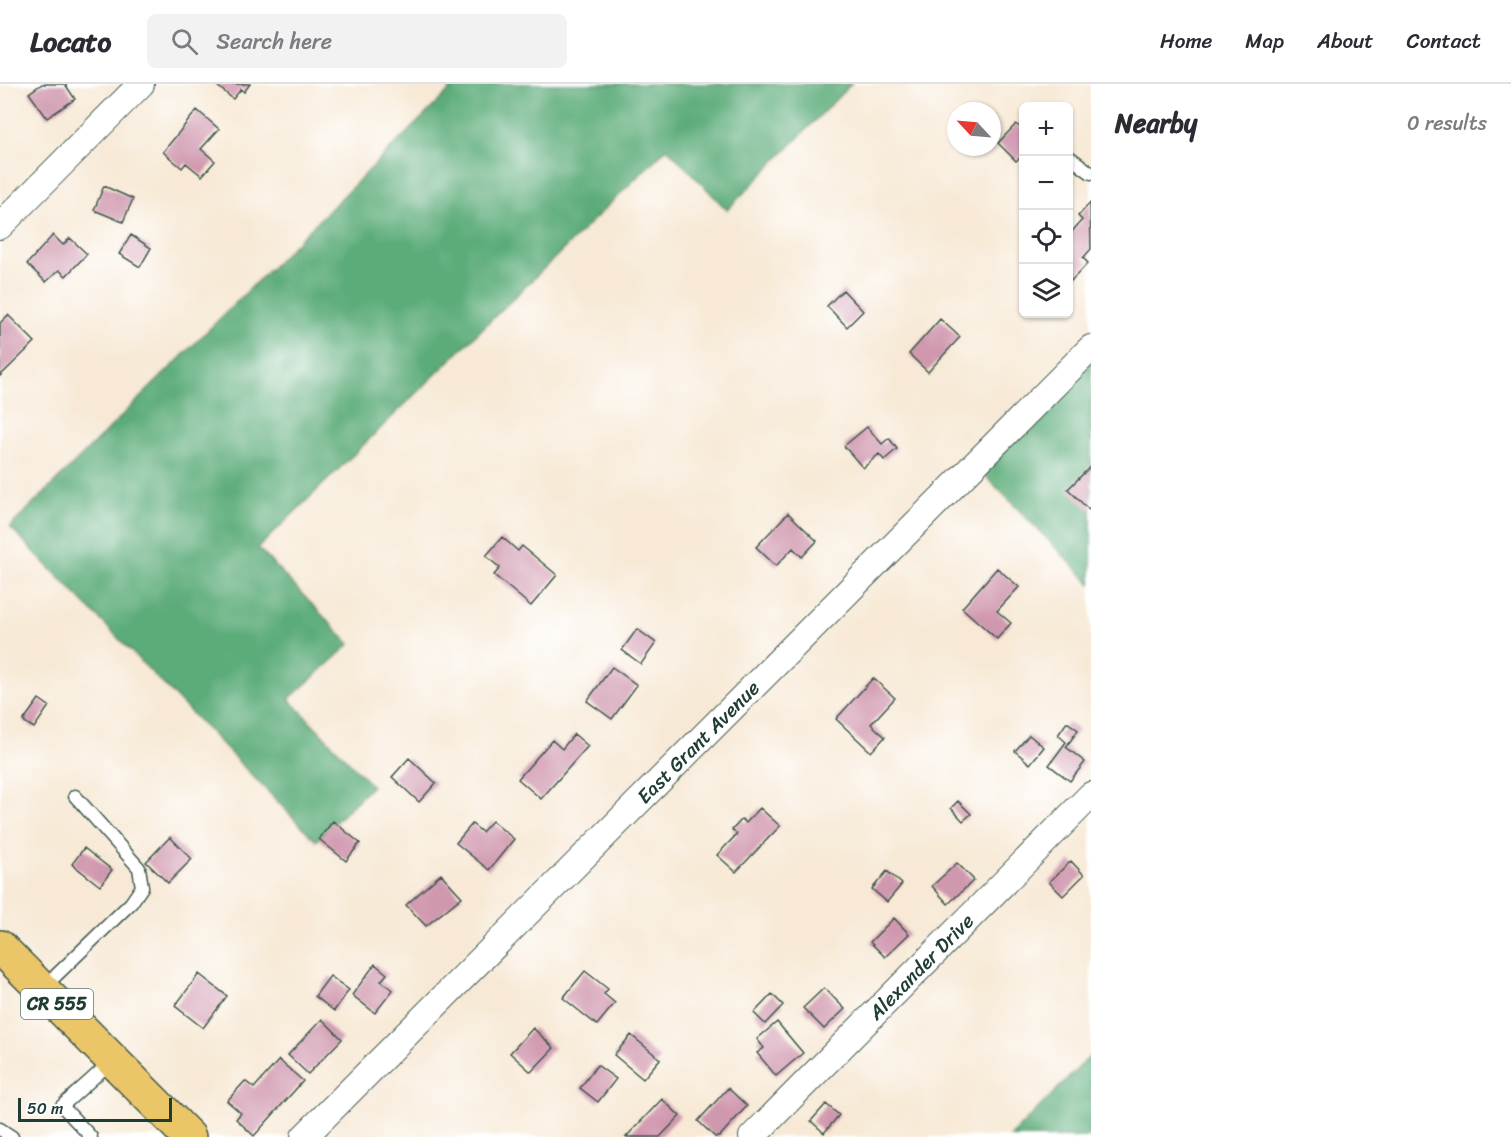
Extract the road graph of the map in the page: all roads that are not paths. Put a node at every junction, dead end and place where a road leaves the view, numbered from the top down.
1 (141, 84) edge
2 (1073, 160) edge
3 (1091, 173) edge
4 (0, 226) edge
5 (1091, 348) edge
6 (1091, 795) edge
7 (75, 796) dead end
8 (0, 947) edge
9 (42, 988) junction
10 (113, 1060) junction
11 (0, 1130) edge
12 (12, 1137) edge
13 (91, 1137) edge
14 (189, 1137) edge
15 (304, 1137) edge
16 (752, 1137) edge

1 - 4 street
2 - 3 lane
5 - 15 street, East Grant Avenue
6 - 16 street, Alexander Drive
7 - 9 lane
8 - 9 main road, CR 555
9 - 10 main road, CR 555
10 - 13 lane
10 - 14 main road, CR 555
11 - 12 lane

